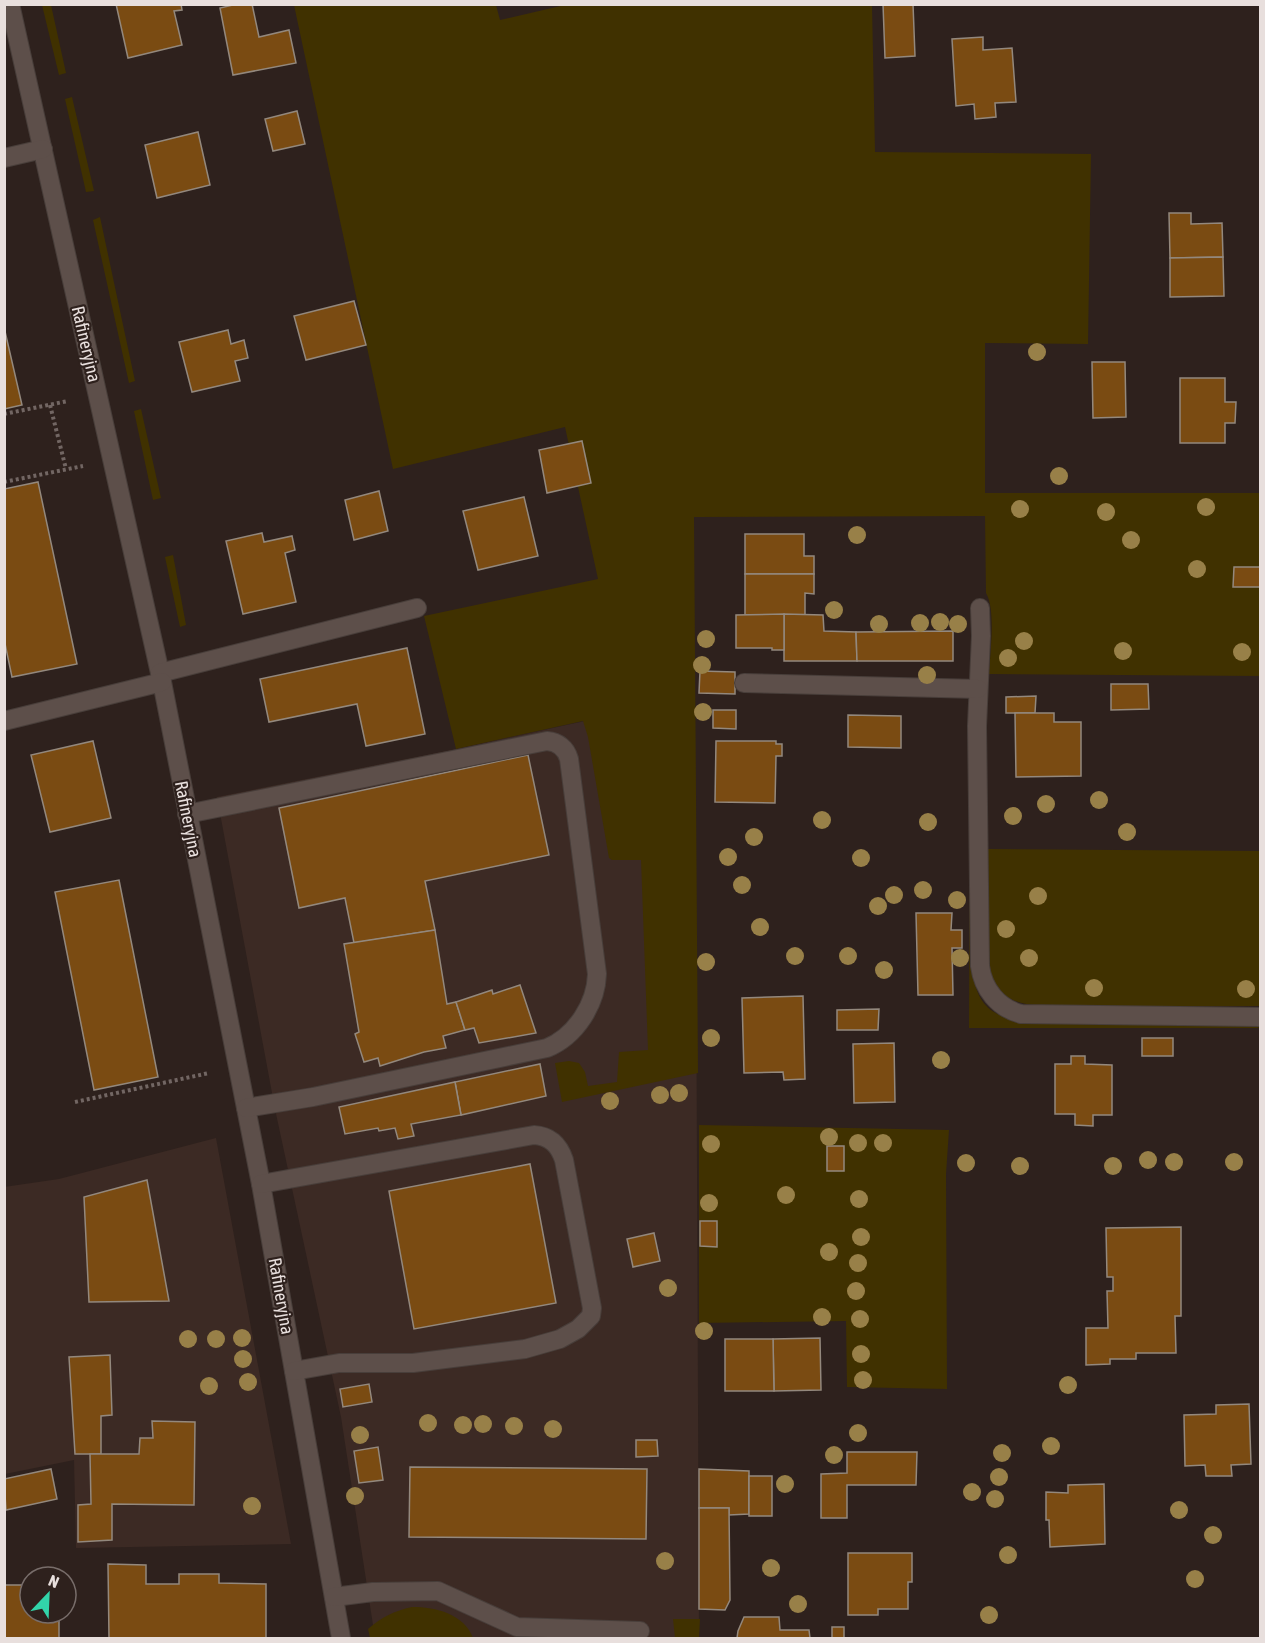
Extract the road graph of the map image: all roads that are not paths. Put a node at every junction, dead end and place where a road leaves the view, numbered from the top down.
1 (10, 4) edge
2 (43, 149) junction
3 (4, 158) edge
4 (417, 608) dead end
5 (980, 608) dead end
6 (161, 678) junction
7 (744, 683) dead end
8 (978, 689) junction
9 (4, 722) edge
10 (187, 814) junction
11 (1260, 1017) edge
12 (246, 1108) junction
13 (261, 1184) junction
14 (294, 1371) junction
15 (334, 1597) junction
16 (640, 1631) dead end
17 (341, 1638) edge

1 - 2 street, Rafineryjna
2 - 3 street
2 - 6 street, Rafineryjna
4 - 6 street
5 - 8 street
6 - 9 street
6 - 10 street, Rafineryjna
7 - 8 street
8 - 11 street
10 - 12 street, Rafineryjna
10 - 12 street
12 - 13 street, Rafineryjna
13 - 14 street, Rafineryjna
13 - 14 street
14 - 15 street, Rafineryjna
15 - 16 street
15 - 17 street, Rafineryjna

